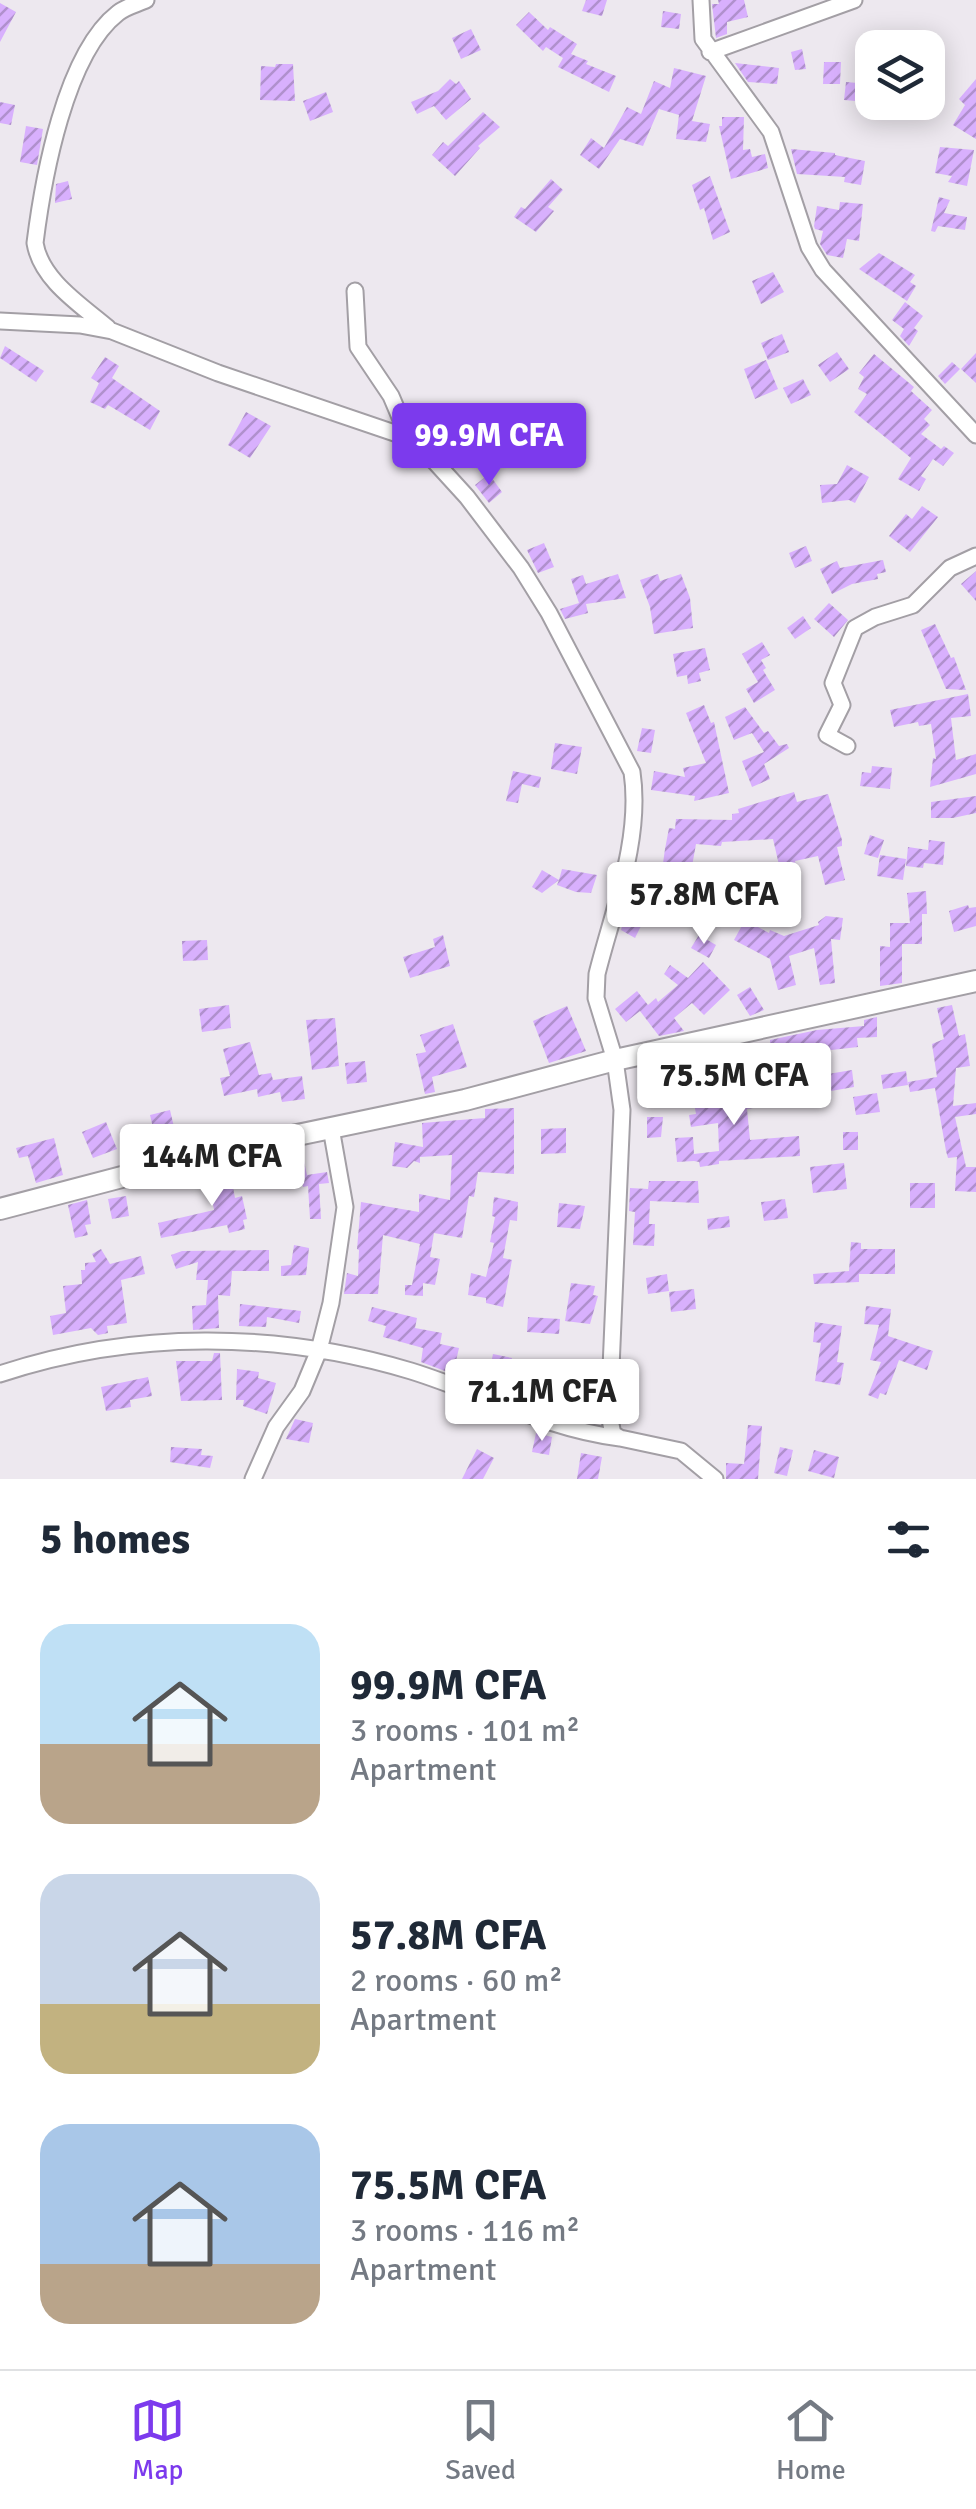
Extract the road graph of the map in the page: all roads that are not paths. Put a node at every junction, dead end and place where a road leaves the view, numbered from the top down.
1 (146, 0) edge
2 (701, 0) edge
3 (854, 0) edge
4 (710, 52) junction
5 (355, 291) dead end
6 (0, 321) edge
7 (112, 331) junction
8 (976, 435) edge
9 (408, 436) junction
10 (976, 556) edge
11 (848, 746) dead end
12 (976, 981) edge
13 (615, 1060) junction
14 (331, 1128) junction
15 (0, 1209) edge
16 (320, 1350) junction
17 (0, 1374) edge
18 (620, 1438) junction
19 (253, 1479) edge
20 (716, 1479) edge

1 - 7 street
2 - 4 street
3 - 4 street
4 - 8 street
5 - 9 street
6 - 7 street
7 - 9 street
9 - 13 street
10 - 11 street
12 - 13 street
13 - 14 street
13 - 18 street
14 - 15 street
14 - 16 street
16 - 17 street
16 - 18 street
16 - 19 street
18 - 20 street

